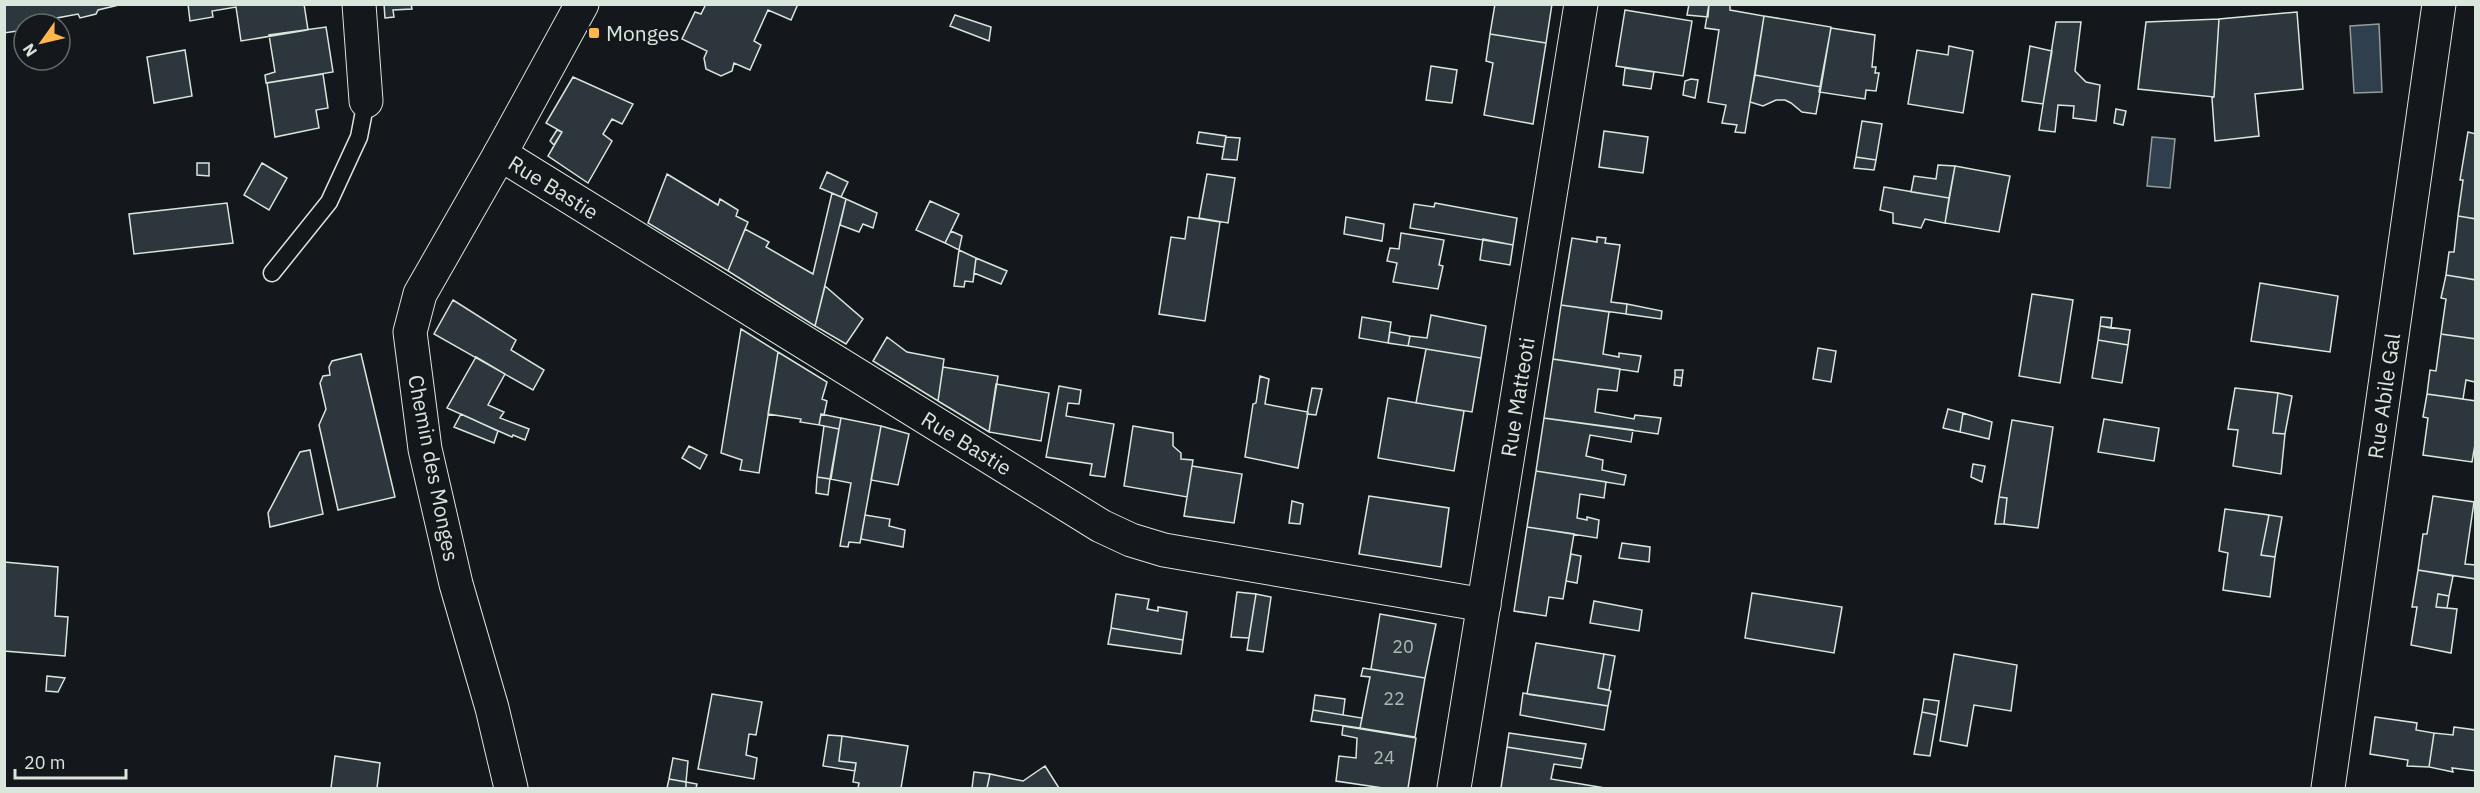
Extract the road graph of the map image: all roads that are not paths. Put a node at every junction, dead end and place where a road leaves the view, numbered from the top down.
1 (359, 4) edge
2 (582, 4) edge
3 (1581, 4) edge
4 (2439, 4) edge
5 (366, 101) joint
6 (500, 154) junction
7 (272, 273) dead end
8 (1484, 605) junction
9 (511, 789) edge
10 (1455, 789) edge
11 (2328, 789) edge

1 - 5 street
2 - 6 street, Chemin des Monges
3 - 8 street, Rue Matteoti
4 - 11 street, Rue Abile Gal
5 - 7 lane
6 - 8 street, Rue Bastie
6 - 9 street, Chemin des Monges
8 - 10 street, Rue Matteoti

